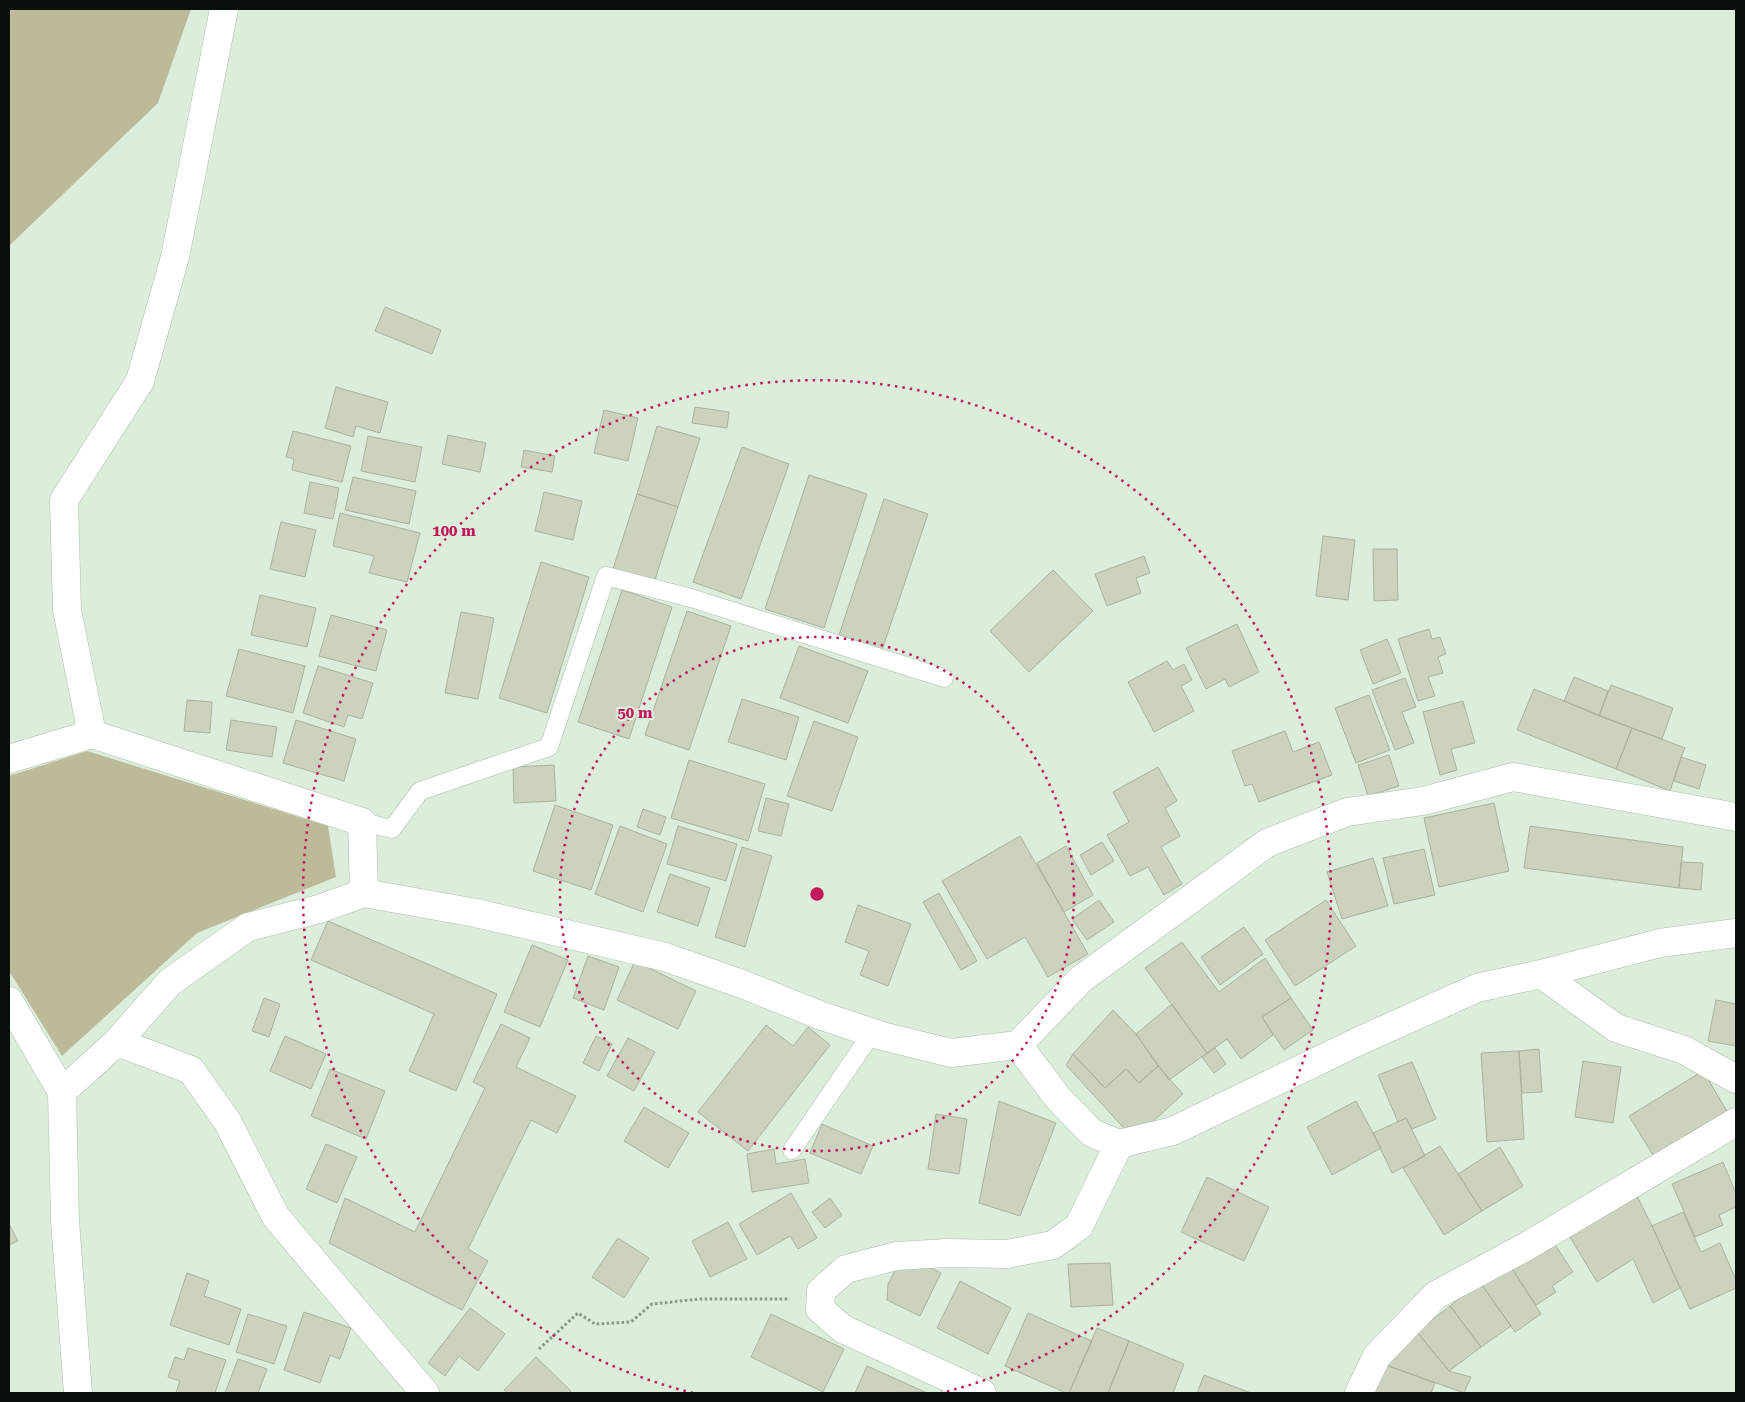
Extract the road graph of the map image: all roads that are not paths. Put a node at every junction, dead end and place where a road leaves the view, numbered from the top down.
1 (224, 9) edge
2 (944, 678) dead end
3 (92, 734) junction
4 (9, 759) edge
5 (1736, 817) edge
6 (362, 822) junction
7 (364, 893) junction
8 (1736, 933) edge
9 (1541, 974) junction
10 (9, 1001) edge
11 (872, 1033) junction
12 (117, 1042) junction
13 (1018, 1045) junction
14 (1736, 1079) edge
15 (62, 1092) junction
16 (1736, 1122) edge
17 (1119, 1144) junction
18 (792, 1150) dead end
19 (78, 1393) edge
20 (425, 1393) edge
21 (982, 1393) edge
22 (1359, 1393) edge

1 - 3 street
2 - 6 lane
3 - 4 street
3 - 6 street
5 - 13 street
6 - 7 street
7 - 11 street
7 - 12 street
8 - 9 street
9 - 14 street
9 - 17 street
10 - 15 street
11 - 13 street
11 - 18 lane
12 - 15 street
12 - 20 street
13 - 17 street
15 - 19 street
16 - 22 street
17 - 21 street

